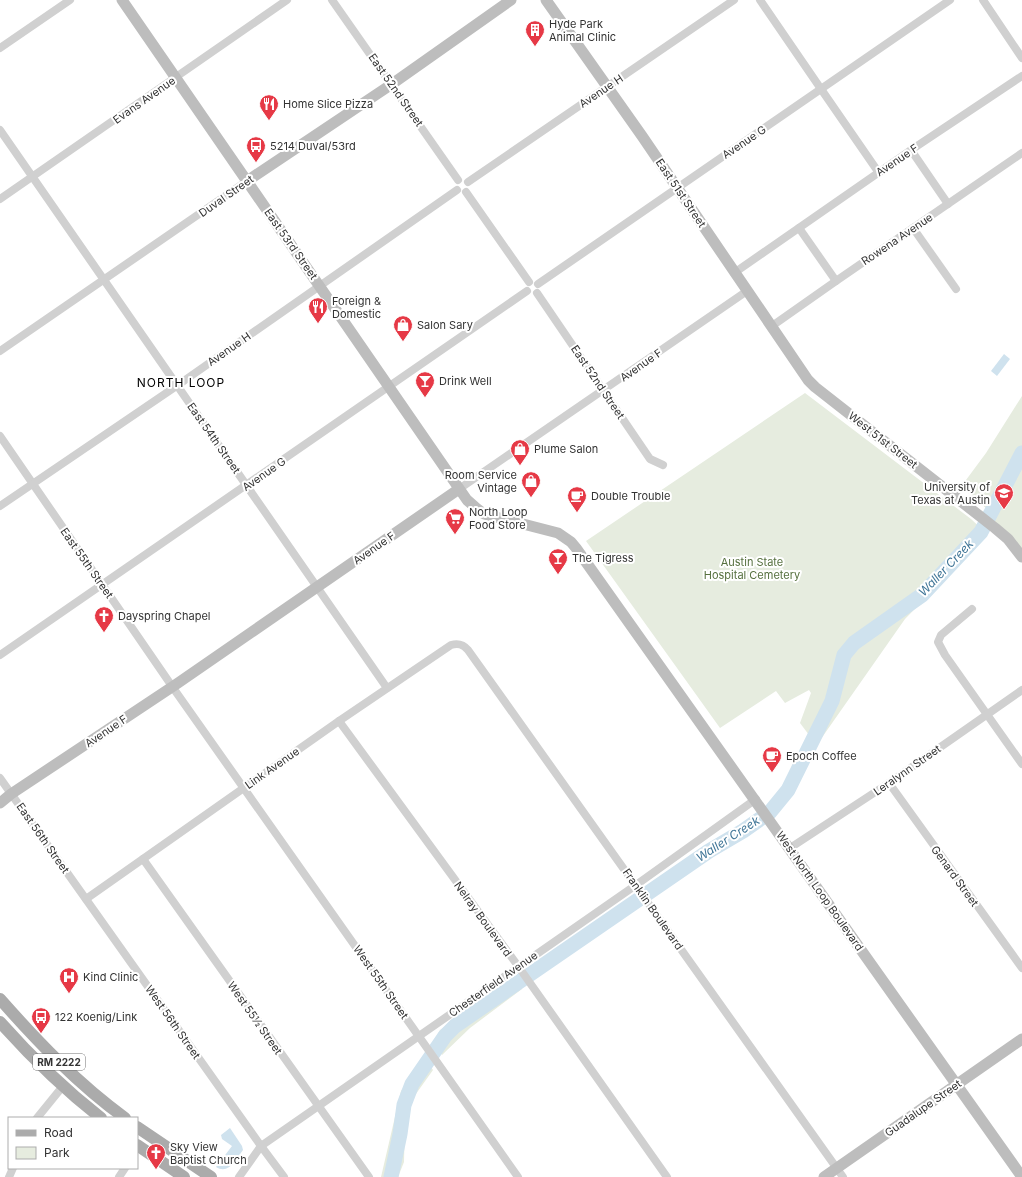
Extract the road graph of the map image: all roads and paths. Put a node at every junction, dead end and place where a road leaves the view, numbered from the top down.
1 (70, 0) edge
2 (122, 0) edge
3 (287, 0) edge
4 (332, 0) edge
5 (511, 0) edge
6 (546, 0) edge
7 (734, 0) edge
8 (760, 0) edge
9 (950, 0) edge
10 (983, 0) edge
11 (0, 48) edge
12 (1022, 58) edge
13 (176, 78) junction
14 (1020, 78) edge
15 (392, 84) junction
16 (607, 86) junction
17 (1022, 87) edge
18 (820, 90) junction
19 (0, 130) edge
20 (912, 150) junction
21 (1022, 153) edge
22 (879, 172) junction
23 (32, 177) junction
24 (458, 180) junction
25 (247, 181) junction
26 (468, 182) junction
27 (677, 188) junction
28 (457, 190) junction
29 (466, 192) junction
30 (0, 200) edge
31 (948, 204) junction
32 (799, 228) junction
33 (913, 228) junction
34 (734, 273) junction
35 (105, 280) junction
36 (836, 281) junction
37 (529, 282) junction
38 (538, 284) junction
39 (319, 285) junction
40 (956, 290) dead end
41 (527, 291) junction
42 (748, 291) junction
43 (537, 293) junction
44 (772, 326) junction
45 (0, 351) edge
46 (178, 385) junction
47 (390, 387) junction
48 (815, 387) joint
49 (604, 391) junction
50 (0, 436) edge
51 (663, 465) dead end
52 (32, 483) junction
53 (247, 486) junction
54 (460, 489) junction
55 (0, 506) edge
56 (576, 548) joint
57 (1022, 557) edge
58 (103, 584) junction
59 (317, 588) junction
60 (972, 609) dead end
61 (460, 644) joint
62 (0, 656) edge
63 (172, 687) junction
64 (387, 688) junction
65 (1022, 690) edge
66 (987, 714) junction
67 (339, 721) junction
68 (1022, 764) edge
69 (0, 778) edge
70 (889, 783) junction
71 (244, 788) junction
72 (11, 794) junction
73 (756, 799) junction
74 (0, 803) edge
75 (790, 848) junction
76 (143, 859) junction
77 (636, 885) junction
78 (86, 899) junction
79 (518, 966) junction
80 (1022, 968) edge
81 (0, 999) edge
82 (0, 1022) edge
83 (419, 1035) junction
84 (1022, 1039) edge
85 (956, 1085) junction
86 (63, 1086) junction
87 (318, 1106) junction
88 (38, 1117) edge
89 (100, 1117) edge
90 (124, 1117) edge
91 (138, 1128) edge
92 (261, 1146) junction
93 (138, 1148) edge
94 (125, 1169) edge
95 (839, 1173) edge
96 (119, 1177) edge
97 (184, 1177) edge
98 (211, 1177) edge
99 (239, 1177) edge
100 (284, 1177) edge
101 (369, 1177) edge
102 (518, 1177) edge
103 (667, 1177) edge
104 (824, 1177) edge
105 (1022, 1177) edge

1 - 11 street
2 - 13 street, East 53rd Street
3 - 13 street, Evans Avenue
4 - 15 street, East 52nd Street
5 - 15 street, Duval Street
6 - 16 street, East 51st Street
7 - 16 street, Avenue H
8 - 18 street
9 - 18 street, Avenue G
10 - 12 street
13 - 23 street, Evans Avenue
13 - 25 street, East 53rd Street
14 - 17 street
14 - 20 street, Avenue F
15 - 24 street, East 52nd Street
15 - 25 street, Duval Street
16 - 26 street, Avenue H
16 - 27 street, East 51st Street
18 - 22 street
18 - 27 street, Avenue G
19 - 23 street, East 54th Street
20 - 22 street, Avenue F
20 - 31 street
21 - 31 street, Rowena Avenue
22 - 32 street, Avenue F
23 - 30 street, Evans Avenue
23 - 35 street, East 54th Street
24 - 26 street
24 - 28 street
25 - 35 street, Duval Street
25 - 39 street, East 53rd Street
26 - 29 street
27 - 34 street, East 51st Street
27 - 38 street, Avenue G
28 - 29 street
28 - 39 street, Avenue H
29 - 37 street
31 - 33 street, Rowena Avenue
32 - 34 street, Avenue F
32 - 36 street
33 - 36 street, Rowena Avenue
33 - 40 street
34 - 42 street, East 51st Street
35 - 45 street, Duval Street
35 - 46 street, East 54th Street
36 - 44 street, Rowena Avenue
37 - 38 street
37 - 41 street
38 - 43 street
39 - 46 street, Avenue H
39 - 47 street, East 53rd Street
41 - 43 street
41 - 47 street, Avenue G
42 - 44 street, East 51st Street
42 - 49 street, Avenue F
43 - 49 street, East 52nd Street
44 - 48 street, East 51st Street
46 - 52 street, Avenue H
46 - 53 street, East 54th Street
47 - 53 street, Avenue G
47 - 54 street, East 53rd Street
48 - 57 street, West 51st Street
49 - 51 street, East 52nd Street
49 - 54 street, Avenue F
50 - 52 street, East 55th Street
52 - 55 street, Avenue H
52 - 58 street, East 55th Street
53 - 58 street, Avenue G
53 - 59 street, East 54th Street
54 - 56 street, East 53rd Street
54 - 59 street, Avenue F
56 - 73 street, West North Loop Boulevard
58 - 62 street, Avenue G
58 - 63 street, East 55th Street
59 - 63 street, Avenue F
59 - 64 street, East 54th Street
60 - 66 street
61 - 64 street, Link Avenue
61 - 77 street, Franklin Boulevard
63 - 71 street, East 55th Street
63 - 72 street, Avenue F
64 - 67 street, Link Avenue
65 - 66 street, Leralynn Street
66 - 68 street
66 - 70 street, Leralynn Street
67 - 71 street, Link Avenue
67 - 79 street, Nelray Boulevard
69 - 72 street, East 56th Street
70 - 75 street, Leralynn Street
70 - 80 street, Genard Street
71 - 76 street, Link Avenue
71 - 83 street, West 55th Street
72 - 74 street, Avenue F
72 - 78 street, East 56th Street
73 - 75 street, West North Loop Boulevard
73 - 77 street, Chesterfield Avenue
75 - 85 street, West North Loop Boulevard
76 - 78 street, Link Avenue
76 - 87 street, West 55½ Street
77 - 79 street, Chesterfield Avenue
77 - 95 street, Franklin Boulevard
78 - 92 street, West 56th Street
79 - 83 street, Chesterfield Avenue
79 - 103 street, Nelray Boulevard
81 - 90 main road, RM 2222
82 - 86 main road, RM 2222
83 - 87 street, Chesterfield Avenue
83 - 102 street, West 55th Street
84 - 85 street, Guadalupe Street
85 - 95 street, Guadalupe Street
85 - 105 street, West North Loop Boulevard
86 - 88 street
86 - 89 main road, RM 2222
87 - 92 street, Chesterfield Avenue
87 - 101 street, West 55½ Street
91 - 98 main road
92 - 99 street, Chesterfield Avenue
92 - 100 street, West 56th Street
93 - 97 main road
94 - 96 street
95 - 104 street, Guadalupe Street

